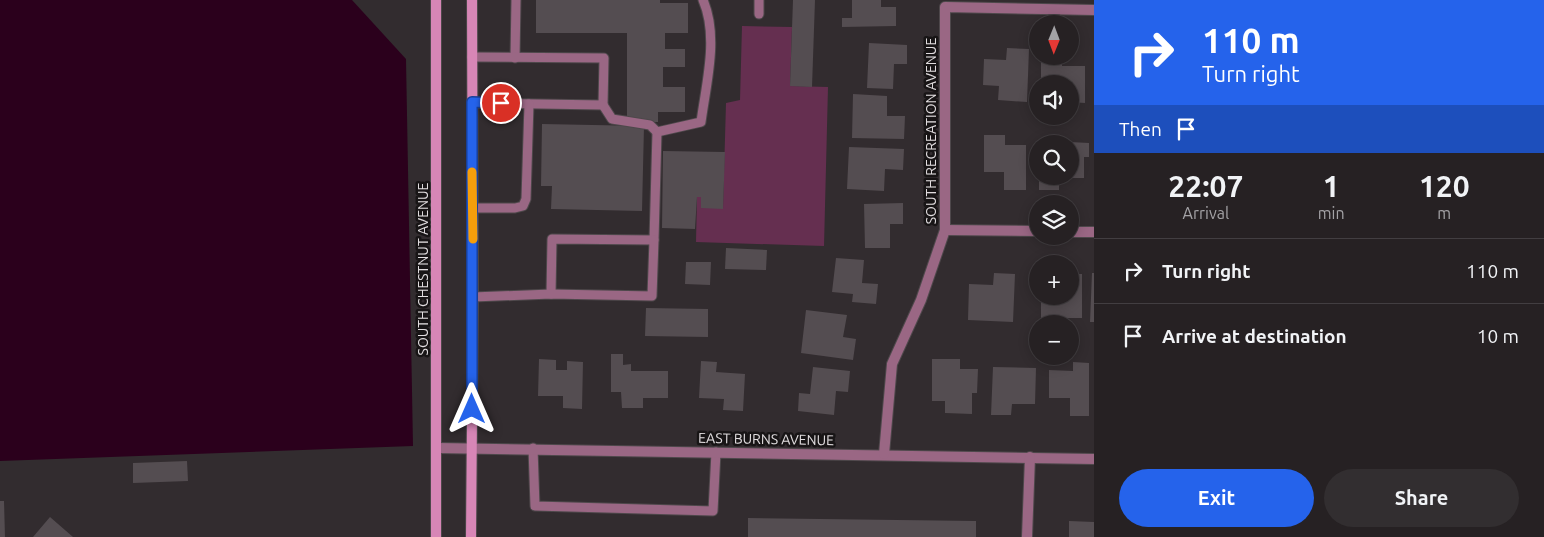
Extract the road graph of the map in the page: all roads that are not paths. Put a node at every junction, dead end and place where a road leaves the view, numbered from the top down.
1 (436, 0) edge
2 (472, 0) edge
3 (516, 0) edge
4 (703, 0) edge
5 (759, 0) edge
6 (1094, 10) edge
7 (759, 14) dead end
8 (472, 57) junction
9 (516, 58) junction
10 (472, 102) junction
11 (529, 104) junction
12 (603, 105) junction
13 (657, 132) junction
14 (472, 208) junction
15 (945, 230) junction
16 (1029, 231) edge
17 (1079, 232) edge
18 (1094, 232) edge
19 (654, 240) junction
20 (551, 294) junction
21 (473, 296) junction
22 (472, 447) junction
23 (437, 448) junction
24 (533, 448) junction
25 (716, 452) junction
26 (884, 454) junction
27 (1030, 457) junction
28 (1094, 458) edge
29 (436, 537) edge
30 (471, 537) edge
31 (1027, 537) edge

1 - 23 main road, SOUTH CHESTNUT AVENUE
2 - 8 main road
3 - 9 lane
4 - 13 lane
5 - 7 lane
6 - 15 street, SOUTH RECREATION AVENUE
8 - 9 lane
8 - 10 main road
9 - 12 lane
10 - 11 lane
10 - 14 main road
11 - 12 lane
11 - 14 lane
12 - 13 lane
13 - 19 lane
14 - 21 main road
15 - 16 street
15 - 26 street, SOUTH RECREATION AVENUE
17 - 18 street
19 - 20 lane
19 - 20 lane
20 - 21 lane
21 - 22 main road
22 - 23 street, EAST BURNS AVENUE
22 - 24 street, EAST BURNS AVENUE
22 - 30 main road
23 - 29 main road, SOUTH CHESTNUT AVENUE
24 - 25 street, EAST BURNS AVENUE
24 - 25 lane
25 - 26 street, EAST BURNS AVENUE
26 - 27 street, EAST BURNS AVENUE
27 - 28 street, EAST BURNS AVENUE
27 - 31 street

